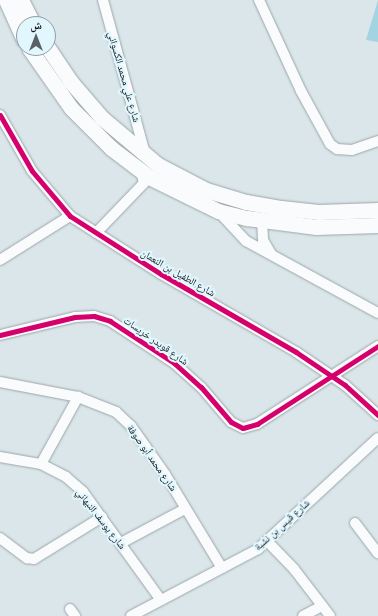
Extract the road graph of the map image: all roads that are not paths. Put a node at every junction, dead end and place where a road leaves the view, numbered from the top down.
1 (6, 0) edge
2 (22, 0) edge
3 (103, 0) edge
4 (260, 0) edge
5 (29, 16) edge
6 (16, 22) edge
7 (35, 56) edge
8 (53, 56) edge
9 (0, 114) edge
10 (139, 130) junction
11 (123, 136) junction
12 (378, 141) edge
13 (145, 154) junction
14 (141, 182) junction
15 (378, 210) edge
16 (218, 211) junction
17 (70, 216) junction
18 (262, 220) junction
19 (378, 225) edge
20 (96, 233) junction
21 (274, 257) junction
22 (0, 260) edge
23 (378, 313) edge
24 (0, 335) edge
25 (378, 346) edge
26 (332, 376) junction
27 (0, 382) edge
28 (78, 397) junction
29 (378, 416) edge
30 (378, 438) edge
31 (0, 457) edge
32 (41, 464) junction
33 (185, 509) junction
34 (102, 518) junction
35 (355, 523) dead end
36 (0, 538) edge
37 (267, 541) junction
38 (121, 542) junction
39 (378, 553) edge
40 (222, 568) junction
41 (161, 600) junction
42 (322, 606) junction
43 (131, 616) edge
44 (303, 616) edge
45 (330, 616) edge

1 - 6 highway
2 - 5 highway
3 - 10 street, شارع علي محمد الكسواني
4 - 12 street
7 - 14 highway
8 - 11 highway
9 - 17 street, شارع الطفيل بن النعمان
10 - 11 street
10 - 13 street, شارع علي محمد الكسواني
11 - 13 highway
13 - 15 highway
14 - 16 highway
14 - 20 street
16 - 18 highway
16 - 21 street
17 - 20 street, شارع الطفيل بن النعمان
17 - 22 street
18 - 19 highway
18 - 21 street
20 - 26 street, شارع الطفيل بن النعمان
21 - 23 street
24 - 26 street, شارع قويدر خريسات
25 - 26 street, شارع قويدر خريسات
26 - 29 street, شارع الطفيل بن النعمان
27 - 28 street, شارع محمد أبو صوفة
28 - 32 street
28 - 33 street, شارع محمد أبو صوفة
30 - 37 street, شارع قيس بن نشبة
31 - 32 street, شارع يوسف النبهاني
32 - 34 street, شارع يوسف النبهاني
33 - 38 street
33 - 40 street, شارع محمد أبو صوفة
34 - 36 street
34 - 38 street, شارع يوسف النبهاني
35 - 39 street
37 - 40 street, شارع قيس بن نشبة
37 - 42 street
38 - 41 street, شارع يوسف النبهاني
40 - 41 street, شارع قيس بن نشبة
41 - 43 street, شارع قيس بن نشبة
42 - 44 street
42 - 45 street

